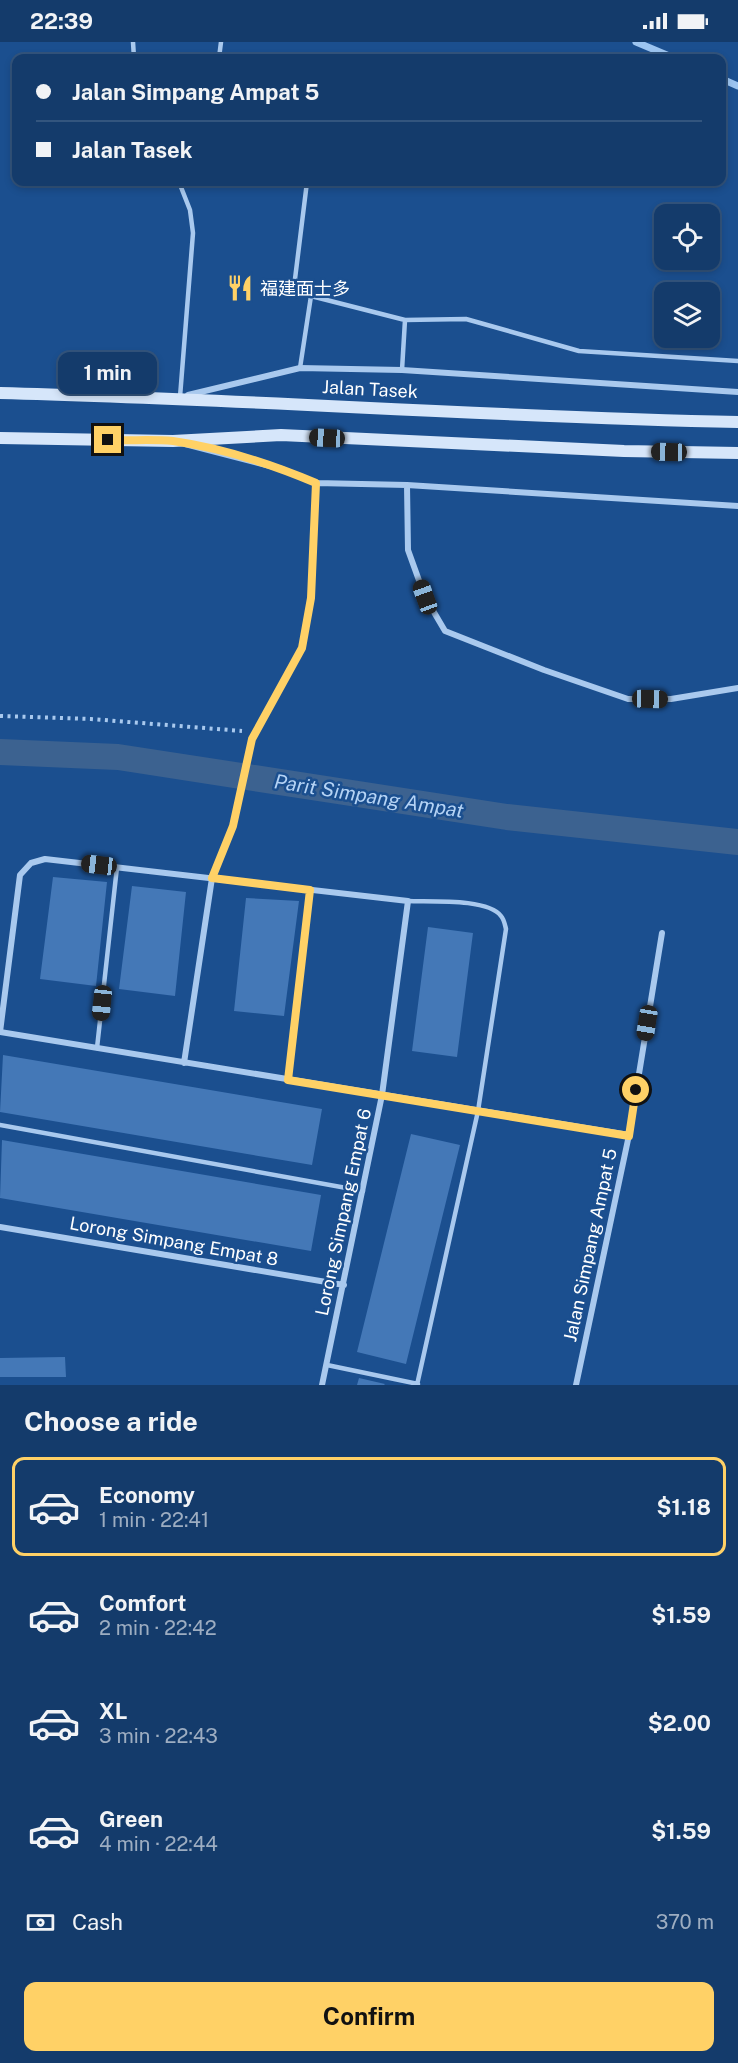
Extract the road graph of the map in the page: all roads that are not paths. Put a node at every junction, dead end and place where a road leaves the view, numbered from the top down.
1 (181, 186) edge
2 (307, 186) edge
3 (311, 296) junction
4 (405, 320) junction
5 (738, 361) edge
6 (300, 368) junction
7 (402, 370) junction
8 (738, 392) edge
9 (0, 393) edge
10 (180, 397) junction
11 (738, 422) edge
12 (0, 438) edge
13 (173, 441) junction
14 (738, 453) edge
15 (316, 483) junction
16 (407, 485) junction
17 (738, 506) edge
18 (738, 688) edge
19 (117, 867) junction
20 (212, 878) junction
21 (310, 890) junction
22 (408, 901) junction
23 (662, 933) dead end
24 (0, 1032) edge
25 (97, 1048) junction
26 (184, 1063) junction
27 (288, 1080) junction
28 (382, 1095) junction
29 (478, 1111) junction
30 (0, 1125) edge
31 (629, 1136) junction
32 (363, 1191) junction
33 (0, 1227) edge
34 (344, 1285) junction
35 (327, 1365) junction
36 (322, 1385) edge
37 (418, 1385) edge
38 (576, 1385) edge

1 - 10 lane
2 - 3 lane
3 - 4 lane
3 - 6 lane
4 - 5 lane
4 - 7 lane
6 - 7 street
6 - 10 street
7 - 8 street
9 - 10 main road, Jalan Tasek
10 - 11 main road, Jalan Tasek
12 - 13 main road
13 - 14 main road
13 - 15 street
15 - 16 street
15 - 20 street
16 - 17 street
16 - 18 street
19 - 20 street
19 - 24 street
19 - 25 lane
20 - 21 street
20 - 26 street
21 - 22 street
21 - 27 lane
22 - 28 street, Lorong Simpang Empat 6
22 - 29 lane
23 - 31 street, Jalan Simpang Ampat 5
24 - 25 street
25 - 26 street
26 - 27 street
27 - 28 street
28 - 29 street
28 - 32 street, Lorong Simpang Empat 6
29 - 31 street
29 - 37 lane
30 - 32 lane
31 - 38 street, Jalan Simpang Ampat 5
32 - 34 street, Lorong Simpang Empat 6
33 - 34 street, Lorong Simpang Empat 8
34 - 35 street, Lorong Simpang Empat 6
35 - 36 street, Lorong Simpang Empat 6
35 - 37 lane

